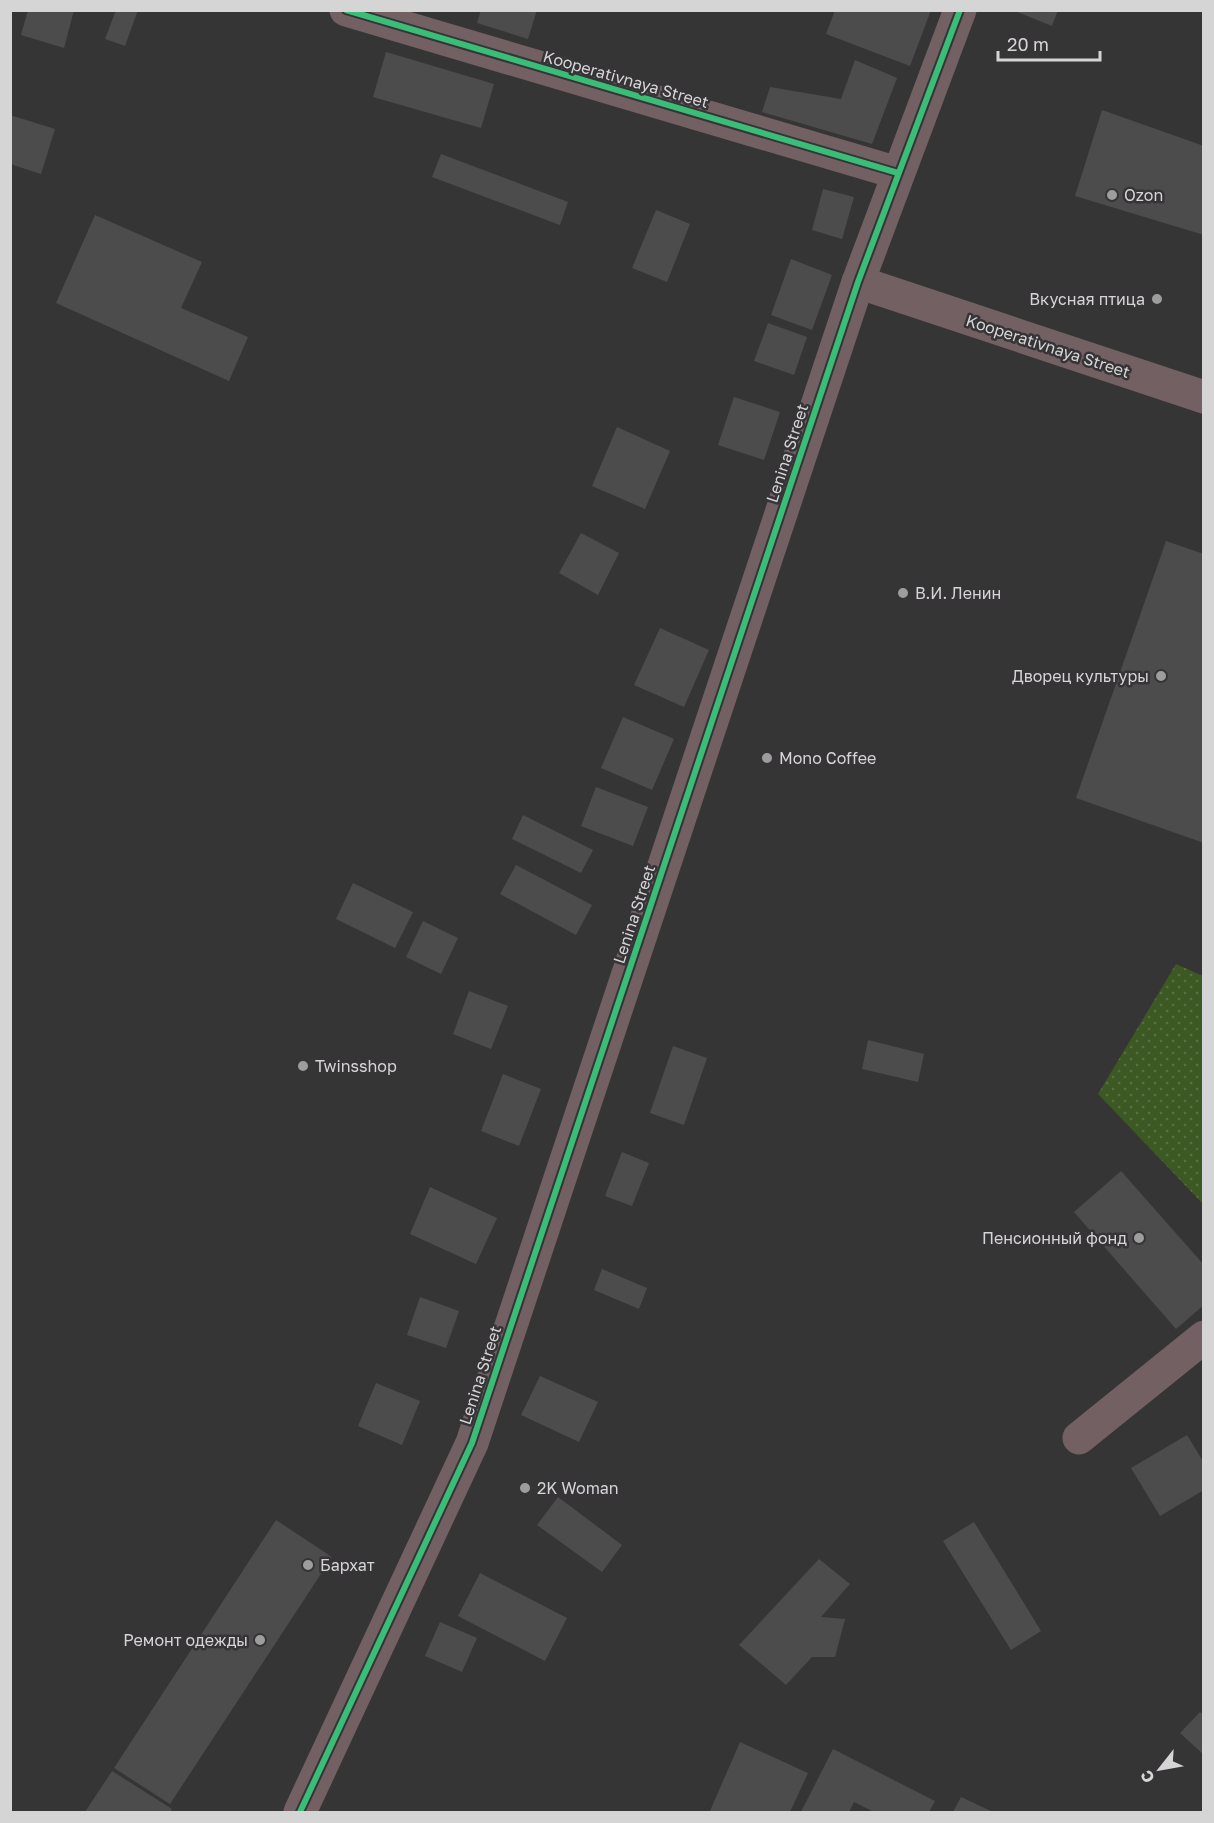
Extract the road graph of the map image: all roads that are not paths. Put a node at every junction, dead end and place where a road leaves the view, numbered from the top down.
1 (346, 10) edge
2 (960, 10) edge
3 (898, 173) junction
4 (858, 282) junction
5 (1203, 398) edge
6 (1203, 1337) edge
7 (1079, 1438) dead end
8 (300, 1812) edge

1 - 3 street, Kooperativnaya Street
2 - 3 street, Lenina Street
3 - 4 street, Lenina Street
4 - 5 street, Kooperativnaya Street
4 - 8 street, Lenina Street
6 - 7 street

